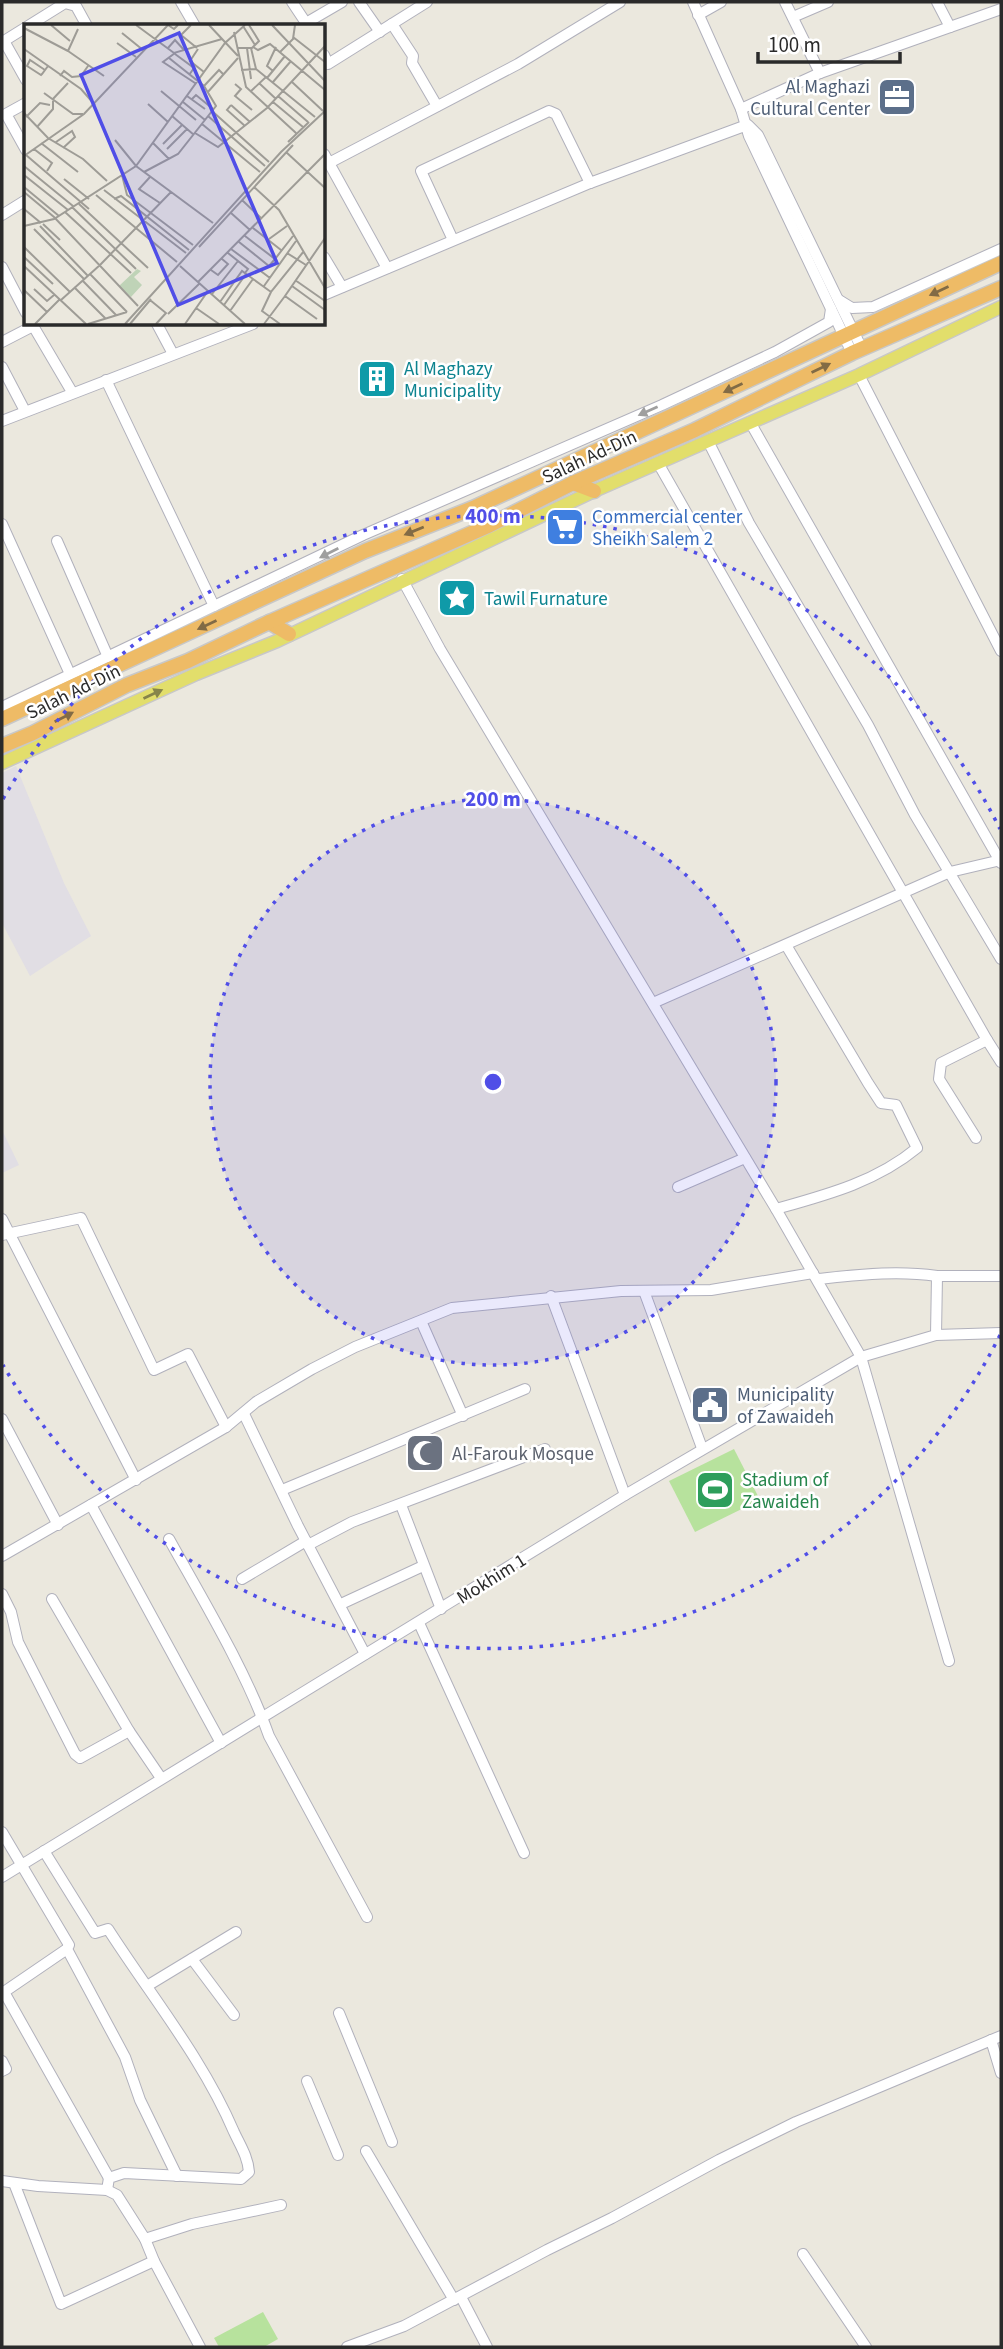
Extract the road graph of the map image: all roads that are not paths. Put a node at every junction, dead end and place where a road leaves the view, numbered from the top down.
1 (180, 2) edge
2 (292, 2) edge
3 (342, 2) edge
4 (359, 2) edge
5 (427, 2) edge
6 (618, 2) edge
7 (693, 2) edge
8 (721, 2) edge
9 (785, 2) edge
10 (828, 2) edge
11 (937, 2) edge
12 (413, 6) edge
13 (1001, 9) edge
14 (698, 15) junction
15 (793, 17) junction
16 (31, 24) edge
17 (86, 24) edge
18 (194, 24) edge
19 (307, 24) edge
20 (391, 24) junction
21 (950, 27) junction
22 (24, 28) edge
23 (380, 32) junction
24 (3, 41) edge
25 (326, 60) edge
26 (820, 73) junction
27 (24, 77) edge
28 (24, 104) edge
29 (437, 106) junction
30 (741, 109) junction
31 (747, 125) junction
32 (24, 146) edge
33 (326, 159) edge
34 (590, 183) junction
35 (24, 201) edge
36 (2, 215) edge
37 (453, 240) junction
38 (1001, 248) edge
39 (326, 260) edge
40 (1001, 263) edge
41 (2, 267) edge
42 (387, 268) junction
43 (342, 288) junction
44 (1001, 288) edge
45 (326, 294) edge
46 (835, 296) junction
47 (1001, 307) edge
48 (24, 309) edge
49 (831, 309) junction
50 (31, 326) edge
51 (34, 326) edge
52 (158, 326) edge
53 (245, 326) edge
54 (848, 334) junction
55 (2, 342) edge
56 (857, 351) junction
57 (173, 354) junction
58 (2, 367) edge
59 (859, 375) junction
60 (106, 380) junction
61 (72, 392) junction
62 (25, 411) junction
63 (2, 421) edge
64 (750, 422) junction
65 (708, 441) junction
66 (658, 463) junction
67 (573, 483) junction
68 (594, 491) junction
69 (2, 524) edge
70 (57, 541) dead end
71 (402, 579) junction
72 (214, 606) junction
73 (269, 622) junction
74 (289, 634) junction
75 (1001, 651) edge
76 (108, 657) junction
77 (124, 664) junction
78 (70, 674) junction
79 (127, 685) junction
80 (2, 707) edge
81 (2, 719) edge
82 (2, 746) edge
83 (2, 763) edge
84 (1001, 861) edge
85 (950, 872) junction
86 (903, 893) junction
87 (786, 945) junction
88 (1001, 959) edge
89 (653, 1003) junction
90 (986, 1040) junction
91 (1001, 1062) edge
92 (976, 1138) dead end
93 (745, 1158) junction
94 (678, 1187) dead end
95 (776, 1209) junction
96 (2, 1219) edge
97 (5, 1234) edge
98 (815, 1276) junction
99 (937, 1276) junction
100 (1001, 1276) edge
101 (643, 1291) junction
102 (551, 1296) junction
103 (421, 1321) junction
104 (1001, 1333) edge
105 (936, 1335) junction
106 (861, 1357) junction
107 (525, 1389) dead end
108 (244, 1414) junction
109 (463, 1416) junction
110 (2, 1419) edge
111 (226, 1427) junction
112 (702, 1448) junction
113 (545, 1449) dead end
114 (136, 1480) junction
115 (282, 1490) junction
116 (625, 1495) junction
117 (401, 1505) junction
118 (91, 1506) junction
119 (58, 1525) junction
120 (169, 1539) dead end
121 (307, 1543) junction
122 (3, 1552) edge
123 (424, 1566) junction
124 (242, 1579) dead end
125 (2, 1594) edge
126 (51, 1600) dead end
127 (341, 1605) junction
128 (441, 1609) junction
129 (419, 1623) junction
130 (365, 1654) junction
131 (949, 1661) dead end
132 (262, 1718) junction
133 (129, 1731) junction
134 (221, 1743) junction
135 (161, 1778) junction
136 (2, 1832) edge
137 (44, 1852) junction
138 (524, 1853) dead end
139 (22, 1865) junction
140 (2, 1877) edge
141 (367, 1917) dead end
142 (236, 1932) dead end
143 (68, 1949) junction
144 (192, 1959) junction
145 (147, 1986) junction
146 (339, 2013) dead end
147 (234, 2015) dead end
148 (996, 2038) edge
149 (2, 2061) edge
150 (2, 2071) edge
151 (1001, 2073) edge
152 (307, 2081) dead end
153 (392, 2142) dead end
154 (366, 2151) dead end
155 (338, 2155) dead end
156 (177, 2176) junction
157 (109, 2178) junction
158 (2, 2181) edge
159 (14, 2183) junction
160 (107, 2190) junction
161 (281, 2205) dead end
162 (145, 2239) junction
163 (803, 2254) dead end
164 (154, 2261) junction
165 (457, 2299) junction
166 (375, 2343) edge
167 (200, 2347) edge
168 (347, 2347) edge
169 (487, 2347) edge
170 (866, 2347) edge

1 - 18 street
2 - 19 street
3 - 19 street
4 - 23 street
5 - 12 street
6 - 29 street
7 - 14 street
8 - 14 street
9 - 15 street
10 - 15 street
11 - 21 street
12 - 20 street
13 - 21 street
14 - 30 street
15 - 26 street
16 - 17 street
20 - 23 street
20 - 29 street
21 - 26 street
22 - 24 street
23 - 25 street
24 - 27 street
26 - 30 street
28 - 32 street
29 - 33 street
30 - 31 street
31 - 34 street
31 - 46 street
31 - 49 street
33 - 42 street
34 - 37 street
34 - 37 street
35 - 36 street
37 - 42 street
38 - 46 street
39 - 43 street
40 -> 54 highway, Salah Ad-Din
41 - 48 street
42 - 43 street
43 - 45 street
44 - 56 highway, Salah Ad-Din
46 - 54 street
47 - 59 main road
49 - 54 street
49 -> 72 street
50 - 55 street
51 - 61 street
52 - 57 street
53 - 57 street
54 - 56 street
54 -> 77 highway, Salah Ad-Din
67 -> 56 highway, Salah Ad-Din
57 - 60 street
58 - 62 street
59 - 64 main road
59 - 75 street
60 - 61 street
60 - 72 street
61 - 62 street
62 - 63 street
64 - 65 main road
64 - 84 street
65 - 66 main road
65 - 85 street
66 - 68 main road
66 - 86 street
67 - 68 highway
67 - 73 highway, Salah Ad-Din
68 - 71 main road
69 - 78 street
70 - 76 street
71 - 74 main road
71 - 89 street
72 - 76 street
73 - 74 highway
73 - 79 highway, Salah Ad-Din
83 -> 74 main road
76 - 78 street
77 - 79 highway
77 - 81 highway, Salah Ad-Din
78 - 80 street
82 -> 79 highway, Salah Ad-Din
84 - 85 street
85 - 86 street
85 - 88 street
86 - 87 street
86 - 90 street
87 - 89 street
87 - 95 street
89 - 93 street
90 - 91 street
90 - 92 street
93 - 94 street
93 - 95 street
95 - 98 street
96 - 97 street
97 - 111 street
97 - 114 street
98 - 99 street
98 - 101 street
98 - 106 street
99 - 100 street
99 - 105 street
101 - 102 street
101 - 112 street
102 - 103 street
102 - 116 street
103 - 108 street
103 - 109 street
104 - 105 street, Mokhim 1
105 - 106 street, Mokhim 1
106 - 112 street, Mokhim 1
106 - 131 street
107 - 109 street
108 - 111 street
108 - 115 street
109 - 115 street
110 - 119 street
111 - 114 street
112 - 116 street, Mokhim 1
113 - 117 street
114 - 118 street
115 - 121 street
116 - 128 street, Mokhim 1
117 - 121 street
117 - 123 street
118 - 119 street
118 - 134 street
119 - 122 street
120 - 132 street
121 - 124 street
121 - 127 street
123 - 127 street
123 - 128 street
125 - 133 street
126 - 133 street
127 - 130 street
128 - 129 street, Mokhim 1
129 - 130 street, Mokhim 1
129 - 138 street
130 - 132 street, Mokhim 1
132 - 134 street, Mokhim 1
132 - 141 street
133 - 135 street
134 - 135 street, Mokhim 1
135 - 137 street, Mokhim 1
136 - 139 street
137 - 139 street, Mokhim 1
137 - 145 street
139 - 140 street, Mokhim 1
139 - 143 street
142 - 144 street
143 - 156 street
143 - 157 street
144 - 145 street
144 - 147 street
145 - 156 street
146 - 153 street
148 - 151 street
148 - 165 street
149 - 150 street
152 - 155 street
154 - 165 street
156 - 157 street
157 - 160 street
158 - 159 street
159 - 160 street
159 - 164 street
160 - 162 street
161 - 162 street
162 - 164 street
163 - 170 street
164 - 167 street
165 - 166 street
165 - 169 street
166 - 168 street

